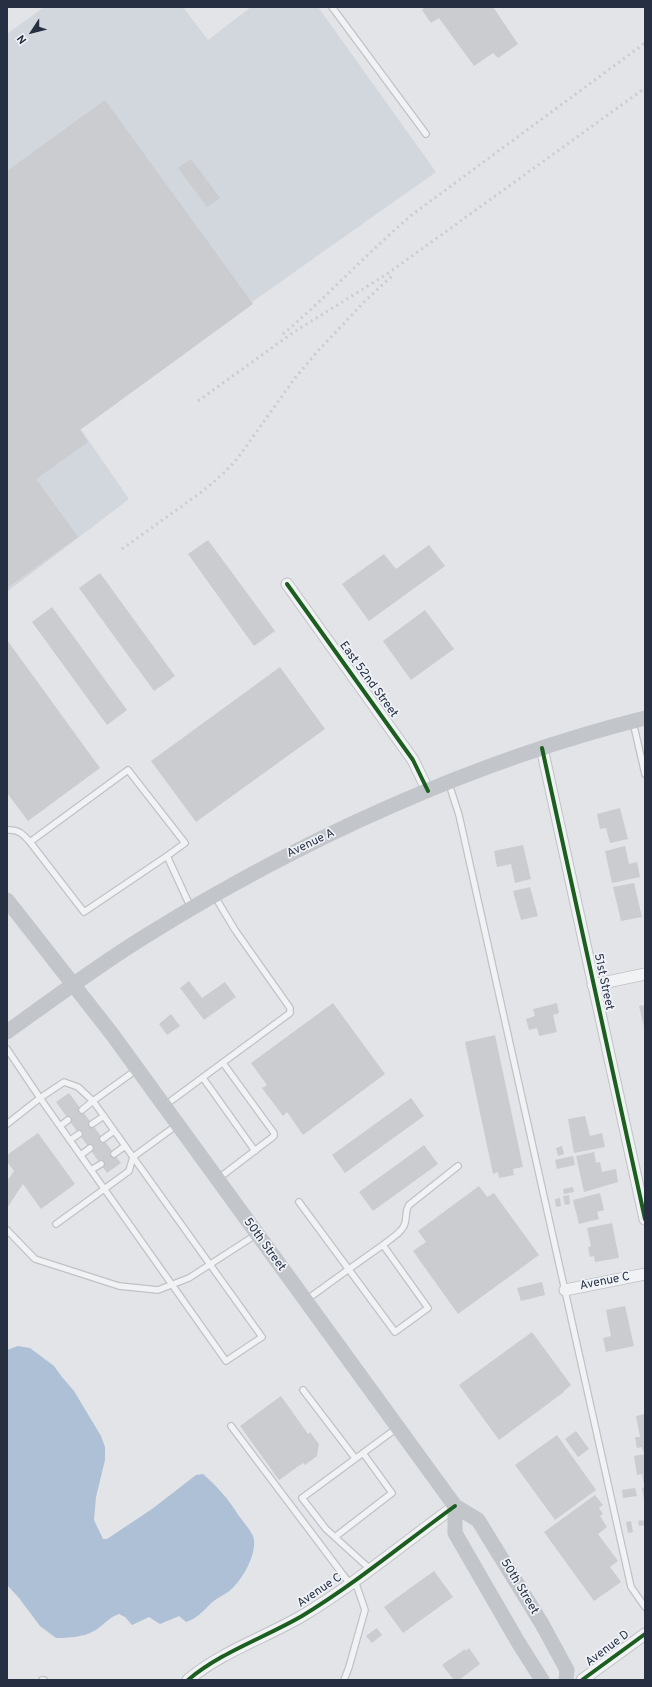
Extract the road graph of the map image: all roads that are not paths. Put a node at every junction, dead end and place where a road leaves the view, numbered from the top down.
1 (332, 7) edge
2 (426, 134) dead end
3 (287, 584) dead end
4 (639, 719) edge
5 (542, 748) junction
6 (645, 774) edge
7 (448, 781) junction
8 (428, 790) junction
9 (7, 830) edge
10 (30, 842) junction
11 (167, 856) junction
12 (214, 895) junction
13 (7, 900) edge
14 (192, 908) junction
15 (645, 974) edge
16 (73, 984) junction
17 (593, 985) junction
18 (7, 1032) edge
19 (7, 1049) edge
20 (223, 1063) junction
21 (136, 1070) junction
22 (202, 1078) junction
23 (40, 1098) junction
24 (94, 1101) junction
25 (164, 1106) junction
26 (82, 1110) dead end
27 (104, 1116) junction
28 (68, 1120) dead end
29 (7, 1124) edge
30 (92, 1124) dead end
31 (177, 1125) junction
32 (60, 1126) junction
33 (114, 1131) junction
34 (79, 1134) dead end
35 (103, 1139) dead end
36 (70, 1140) junction
37 (125, 1146) junction
38 (90, 1148) dead end
39 (255, 1151) junction
40 (114, 1154) dead end
41 (80, 1155) junction
42 (133, 1157) junction
43 (101, 1164) dead end
44 (458, 1166) dead end
45 (91, 1170) junction
46 (217, 1180) junction
47 (105, 1189) junction
48 (299, 1202) dead end
49 (645, 1219) edge
50 (56, 1224) dead end
51 (7, 1230) edge
52 (257, 1234) junction
53 (383, 1245) junction
54 (209, 1265) junction
55 (348, 1269) junction
56 (645, 1274) edge
57 (172, 1286) junction
58 (565, 1290) junction
59 (305, 1301) junction
60 (303, 1390) dead end
61 (231, 1426) dead end
62 (397, 1428) junction
63 (362, 1453) junction
64 (355, 1458) junction
65 (455, 1506) junction
66 (335, 1537) junction
67 (370, 1569) junction
68 (352, 1582) junction
69 (645, 1607) edge
70 (645, 1634) edge
71 (188, 1680) edge
72 (344, 1680) edge
73 (542, 1680) edge
74 (566, 1680) edge
75 (582, 1680) edge

1 - 2 lane
3 - 8 street, East 52nd Street
4 - 5 main road, Avenue A
4 - 6 lane
5 - 7 main road, Avenue A
5 - 17 street, 51st Street
7 - 8 main road, Avenue A
7 - 58 lane
8 - 12 main road, Avenue A
9 - 10 lane
10 - 11 lane
10 - 11 lane
11 - 14 lane
12 - 14 main road, Avenue A
12 - 20 lane
13 - 16 main road, 50th Street
14 - 16 main road, Avenue A
15 - 17 street
16 - 18 main road, Avenue A
16 - 21 main road, 50th Street
17 - 49 street, 51st Street
19 - 23 lane
20 - 22 lane
20 - 39 lane
21 - 24 lane
21 - 25 main road, 50th Street
22 - 25 lane
22 - 39 lane
23 - 24 lane
23 - 29 lane
23 - 32 lane
24 - 26 lane
24 - 27 lane
25 - 31 main road, 50th Street
27 - 30 lane
27 - 33 lane
28 - 32 lane
31 - 42 lane
31 - 46 main road, 50th Street
32 - 36 lane
33 - 35 lane
33 - 37 lane
34 - 36 lane
36 - 41 lane
37 - 40 lane
37 - 42 lane
38 - 41 lane
39 - 46 lane
41 - 45 lane
42 - 47 lane
42 - 54 lane
43 - 45 lane
44 - 53 lane
45 - 47 lane
46 - 52 main road, 50th Street
47 - 50 lane
47 - 57 lane
48 - 55 lane
51 - 57 lane
52 - 54 lane
52 - 59 main road, 50th Street
53 - 55 lane
53 - 55 lane
54 - 57 lane
54 - 57 lane
55 - 59 lane
56 - 58 street, Avenue C
58 - 69 lane
59 - 62 main road, 50th Street
60 - 64 lane
61 - 68 lane
62 - 63 lane
62 - 65 main road, 50th Street
63 - 64 lane
63 - 66 lane
64 - 66 lane
65 - 67 street, Avenue C
65 - 73 main road
65 - 74 main road, 50th Street
66 - 67 lane
67 - 68 street, Avenue C
68 - 71 street, Avenue C
68 - 72 lane
70 - 75 street, Avenue D

